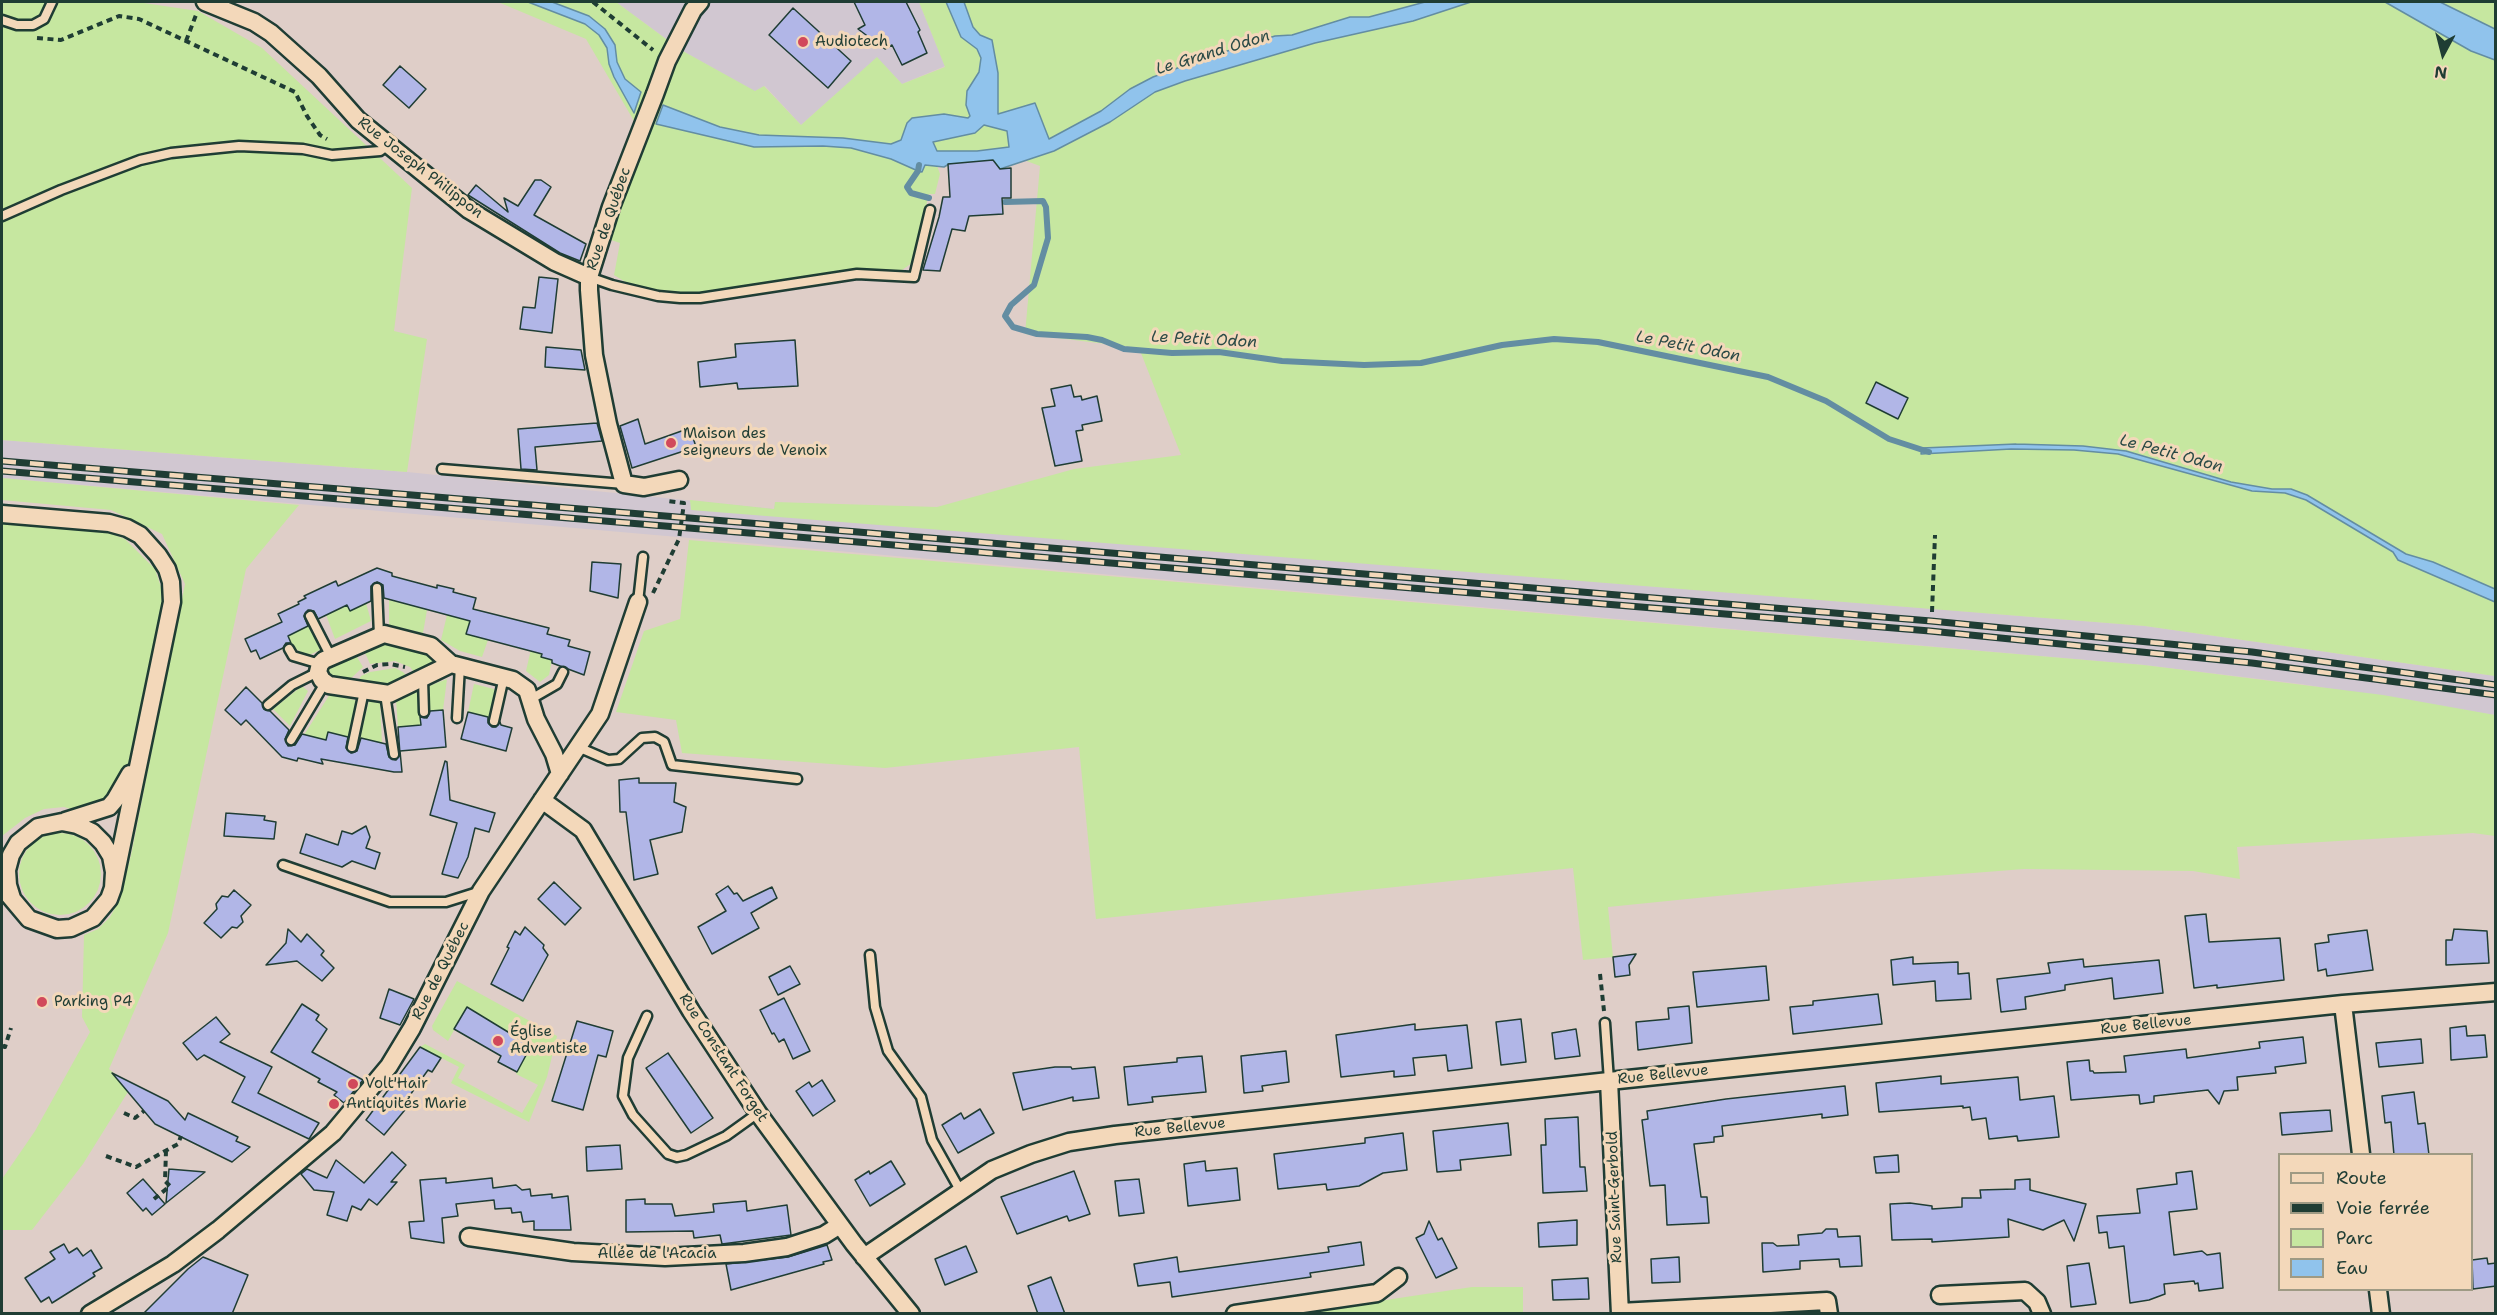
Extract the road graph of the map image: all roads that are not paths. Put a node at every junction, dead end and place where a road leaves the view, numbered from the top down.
1 (52, 2) edge
2 (700, 2) edge
3 (202, 6) edge
4 (2, 20) edge
5 (388, 146) junction
6 (930, 210) dead end
7 (2, 216) edge
8 (589, 277) junction
9 (442, 469) dead end
10 (679, 480) dead end
11 (624, 484) junction
12 (2, 514) edge
13 (643, 557) dead end
14 (377, 588) dead end
15 (638, 602) joint
16 (310, 616) dead end
17 (379, 635) junction
18 (289, 649) dead end
19 (455, 665) junction
20 (324, 669) junction
21 (563, 672) dead end
22 (504, 677) junction
23 (420, 680) junction
24 (364, 691) junction
25 (385, 694) junction
26 (531, 699) junction
27 (268, 705) dead end
28 (424, 712) dead end
29 (457, 718) dead end
30 (494, 721) dead end
31 (291, 740) dead end
32 (352, 747) dead end
33 (578, 747) junction
34 (140, 754) junction
35 (394, 754) dead end
36 (560, 774) junction
37 (797, 778) dead end
38 (542, 801) junction
39 (62, 822) junction
40 (18, 843) junction
41 (2, 848) edge
42 (283, 864) dead end
43 (113, 888) junction
44 (481, 891) junction
45 (7, 893) edge
46 (870, 955) dead end
47 (2496, 992) edge
48 (2343, 1004) junction
49 (647, 1016) dead end
50 (1605, 1023) road end
51 (1609, 1081) junction
52 (758, 1113) junction
53 (2361, 1153) edge
54 (960, 1190) junction
55 (840, 1225) junction
56 (469, 1237) dead end
57 (864, 1257) junction
58 (1398, 1277) dead end
59 (2378, 1291) edge
60 (1940, 1295) dead end
61 (1620, 1313) edge
62 (90, 1314) edge
63 (910, 1314) edge
64 (1235, 1314) edge
65 (1829, 1314) edge
66 (2042, 1314) edge
67 (2381, 1314) edge

1 - 4 lane
2 - 8 street, Rue de Québec
3 - 5 street, Rue Joseph Philippon
5 - 7 lane
5 - 8 street, Rue Joseph Philippon
6 - 8 lane
8 - 11 street, Rue de Québec
9 - 11 lane
10 - 11 street
12 - 34 street
13 - 15 lane
14 - 17 lane
15 - 33 street, Rue de Québec
16 - 20 lane
17 - 19 street
17 - 20 street
18 - 20 lane
19 - 22 street
19 - 23 street
19 - 29 lane
20 - 24 street
20 - 27 lane
20 - 31 lane
21 - 26 lane
22 - 26 street
22 - 30 lane
23 - 25 street
23 - 28 lane
24 - 25 street
24 - 32 lane
25 - 35 lane
26 - 36 street
33 - 36 street, Rue de Québec
33 - 37 lane
34 - 39 street
34 - 43 street
36 - 38 street, Rue de Québec
38 - 44 street, Rue de Québec
38 - 52 street, Rue Constant Forget
39 - 40 street
39 - 43 street
40 - 41 street
40 - 45 street
42 - 44 lane
43 - 45 street
44 - 62 street, Rue de Québec
46 - 54 lane
47 - 48 street, Rue Bellevue
48 - 51 street, Rue Bellevue
48 - 53 street
49 - 52 lane
50 - 51 lane
51 - 54 street, Rue Bellevue
51 - 61 street, Rue Saint-Gerbold
52 - 55 street, Rue Constant Forget
54 - 57 street, Rue Bellevue
55 - 56 street, Allée de l'Acacia
55 - 57 street, Rue Constant Forget
57 - 63 street, Rue Constant Forget
58 - 64 street
59 - 67 street
60 - 66 street
61 - 65 street

